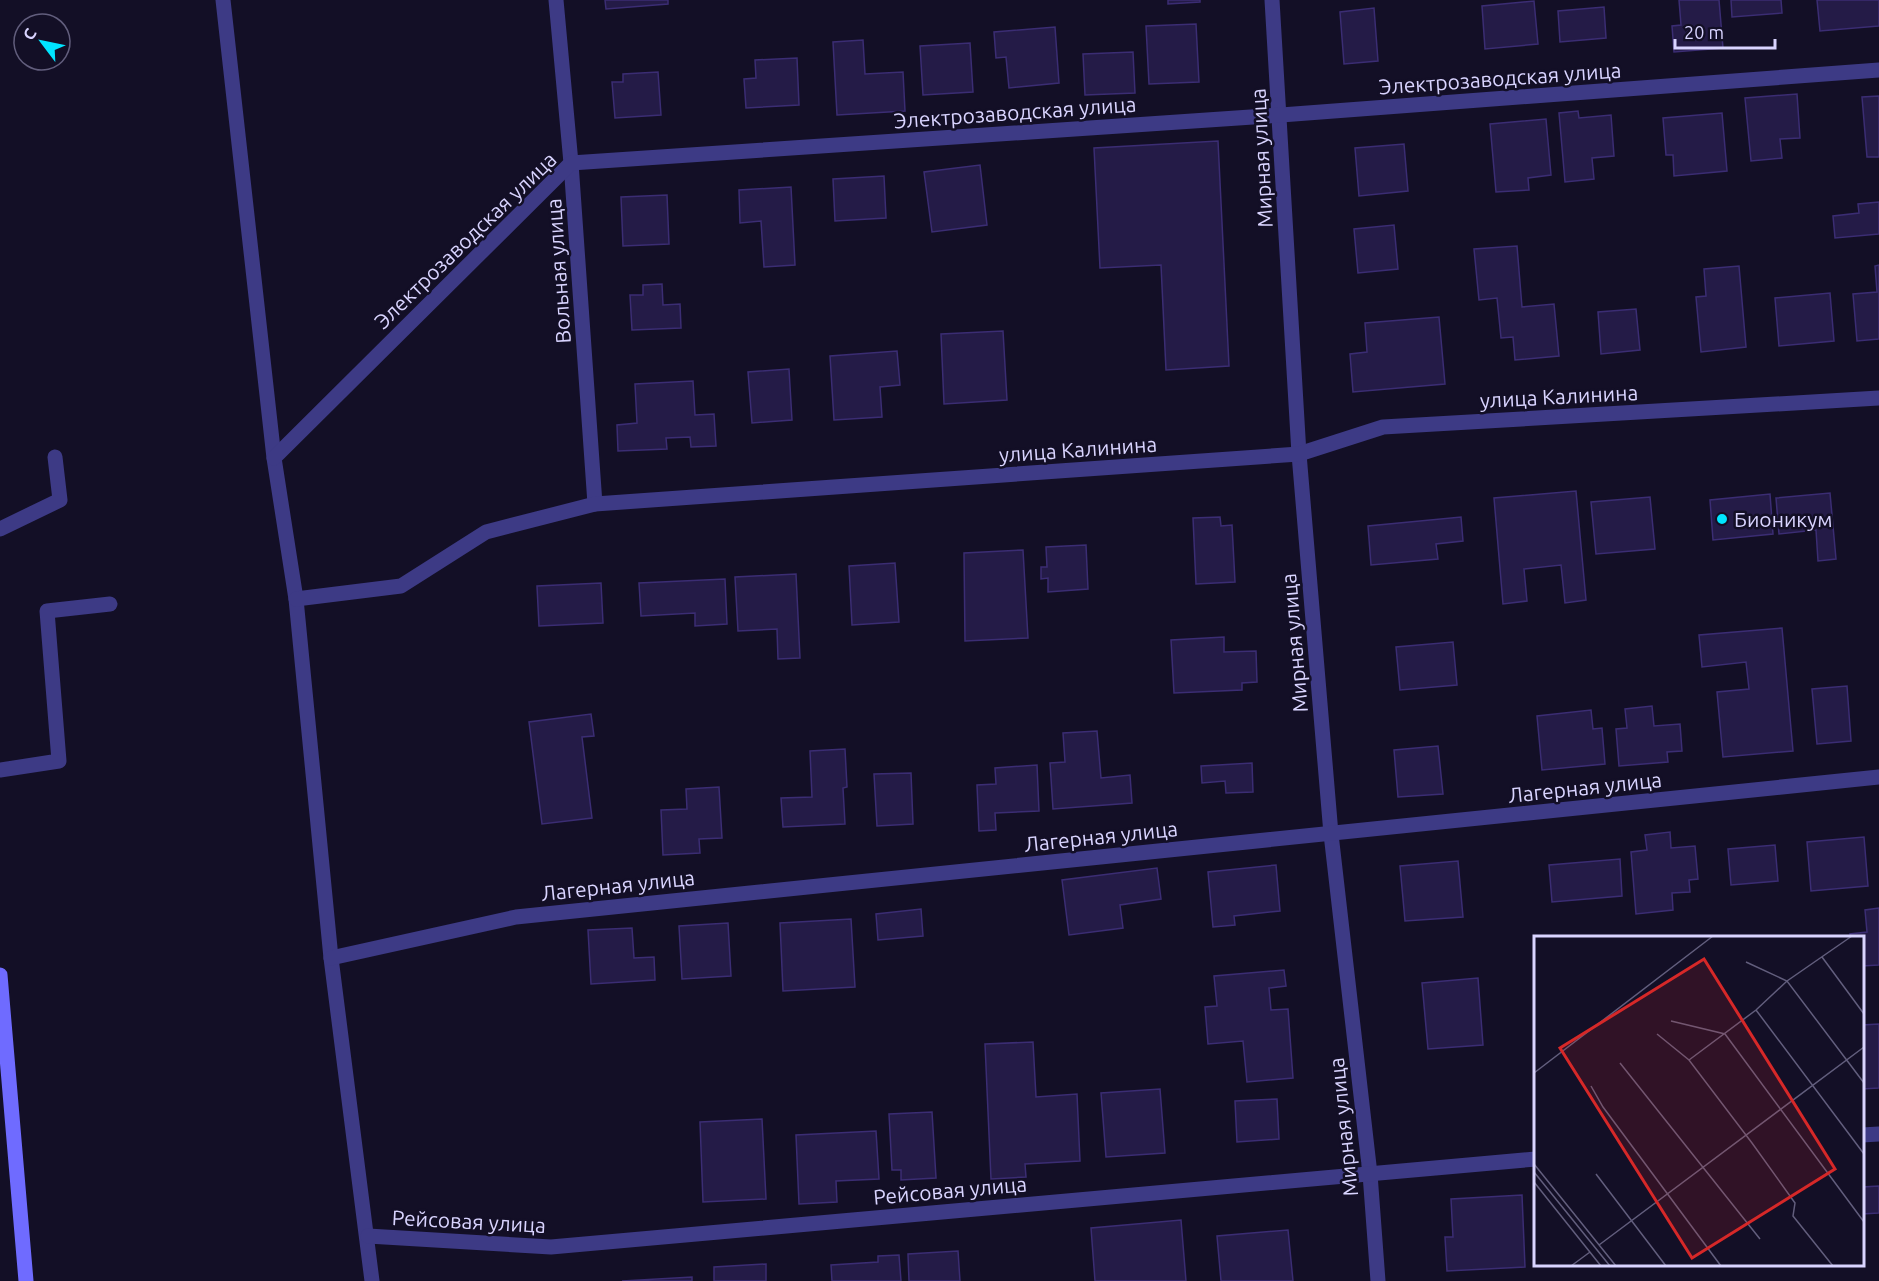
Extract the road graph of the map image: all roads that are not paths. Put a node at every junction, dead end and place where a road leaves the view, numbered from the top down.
1 (223, 0) edge
2 (556, 0) edge
3 (1272, 0) edge
4 (1879, 70) edge
5 (1281, 115) junction
6 (572, 163) junction
7 (1879, 398) edge
8 (1299, 454) junction
9 (55, 457) dead end
10 (274, 458) junction
11 (595, 504) junction
12 (0, 529) edge
13 (296, 599) junction
14 (110, 604) dead end
15 (0, 770) edge
16 (1879, 777) edge
17 (1331, 834) junction
18 (331, 958) junction
19 (0, 975) edge
20 (1879, 1134) edge
21 (1864, 1135) edge
22 (1534, 1159) edge
23 (1370, 1174) junction
24 (368, 1236) junction
25 (26, 1281) edge
26 (372, 1281) edge
27 (1378, 1281) edge

1 - 10 street
2 - 6 street, Вольная улица
3 - 5 street, Мирная улица
4 - 5 street, Электрозаводская улица
5 - 6 street, Электрозаводская улица
5 - 8 street, Мирная улица
6 - 10 street, Электрозаводская улица
6 - 11 street, Вольная улица
7 - 8 street, улица Калинина
8 - 11 street, улица Калинина
8 - 17 street, Мирная улица
9 - 12 street
10 - 13 street
11 - 13 street, улица Калинина
13 - 18 street
14 - 15 street
16 - 17 street, Лагерная улица
17 - 18 street, Лагерная улица
17 - 23 street, Мирная улица
18 - 24 street
19 - 25 street
20 - 21 street
22 - 23 street, Рейсовая улица
23 - 24 street, Рейсовая улица
23 - 27 street, Мирная улица
24 - 26 street

